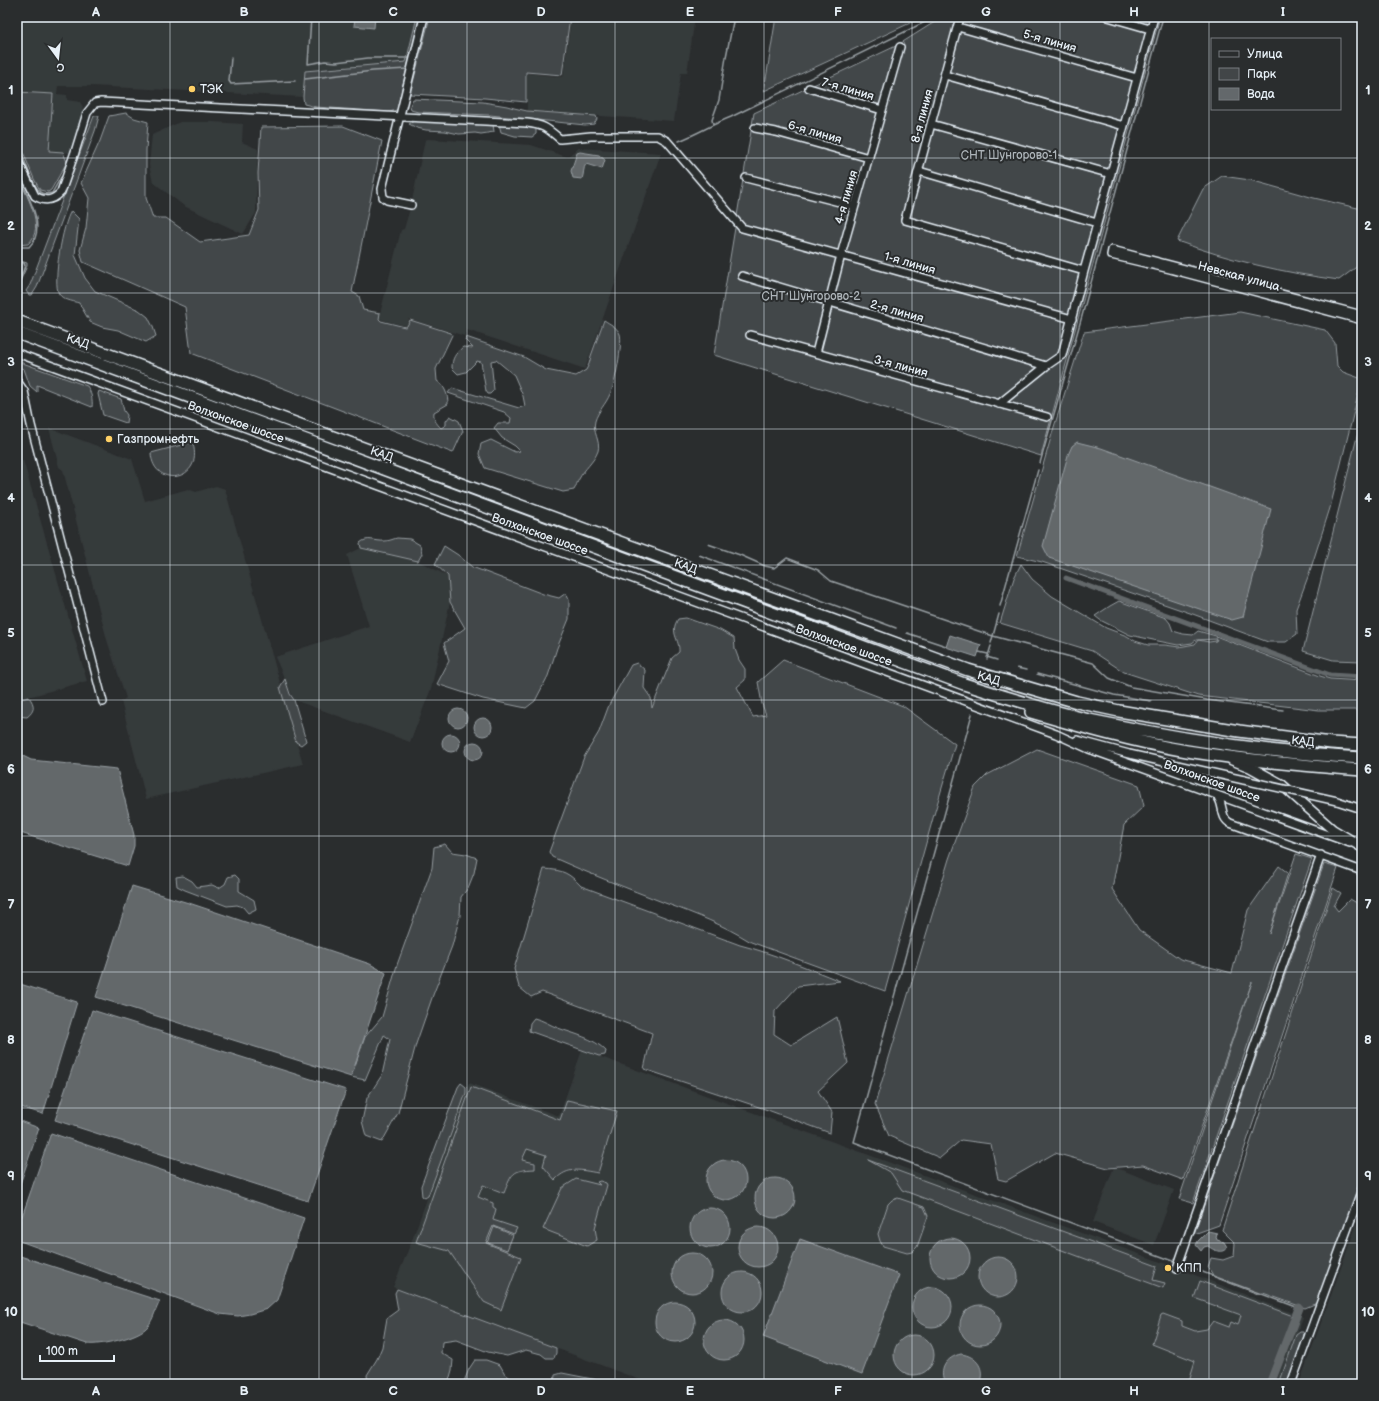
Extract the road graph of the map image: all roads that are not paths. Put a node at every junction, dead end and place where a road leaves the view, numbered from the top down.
1 (424, 17) edge
2 (960, 17) edge
3 (1108, 17) edge
4 (1154, 17) edge
5 (958, 27) junction
6 (1150, 29) junction
7 (900, 47) dead end
8 (945, 75) junction
9 (1137, 78) junction
10 (809, 88) dead end
11 (882, 110) junction
12 (401, 116) junction
13 (931, 124) junction
14 (1124, 126) junction
15 (755, 128) dead end
16 (869, 158) junction
17 (17, 159) edge
18 (919, 171) junction
19 (1111, 174) junction
20 (746, 178) dead end
21 (411, 205) dead end
22 (855, 206) junction
23 (1097, 223) junction
24 (841, 255) junction
25 (1084, 271) junction
26 (742, 276) dead end
27 (829, 303) junction
28 (1362, 315) edge
29 (1072, 320) junction
30 (1362, 320) edge
31 (17, 321) edge
32 (17, 333) edge
33 (750, 335) dead end
34 (17, 353) edge
35 (816, 353) junction
36 (1046, 366) junction
37 (17, 381) edge
38 (999, 404) junction
39 (1047, 417) dead end
40 (964, 684) junction
41 (103, 702) dead end
42 (1219, 728) junction
43 (1056, 734) junction
44 (1362, 738) edge
45 (1362, 745) edge
46 (1220, 755) junction
47 (1362, 758) edge
48 (1362, 770) edge
49 (1216, 794) junction
50 (1238, 802) junction
51 (1362, 809) edge
52 (1223, 812) junction
53 (1362, 847) edge
54 (1321, 855) junction
55 (1362, 871) edge
56 (1362, 1189) edge
57 (1177, 1268) dead end
58 (1291, 1384) edge

1 - 12 street
2 - 5 street, 8-я линия
3 - 6 street
4 - 6 street
5 - 8 street, 8-я линия
5 - 9 street, 5-я линия
6 - 9 street
7 - 11 street, 4-я линия
8 - 13 street, 8-я линия
8 - 14 street
9 - 14 street
10 - 11 street, 7-я линия
11 - 16 street, 4-я линия
12 - 17 street
12 - 21 street
12 - 24 street, 1-я линия
13 - 18 street, 8-я линия
13 - 19 street
14 - 19 street
15 - 16 street, 6-я линия
16 - 22 street, 4-я линия
18 - 23 street
18 - 25 street, 8-я линия
19 - 23 street
20 - 22 street
22 - 24 street, 4-я линия
23 - 25 street
24 - 27 street, 4-я линия
24 - 29 street, 1-я линия
25 - 29 street
26 - 27 street, 2-я линия
27 - 35 street, 4-я линия
27 - 36 street, 2-я линия
28 - 30 street, Невская улица
29 - 36 street
31 - 42 highway, КАД
32 - 40 highway, КАД
33 - 35 street, 3-я линия
34 - 43 street, Волхонское шоссе
35 - 38 street, 3-я линия
36 - 38 street
37 - 41 street
38 - 39 street, 3-я линия
40 - 46 highway
40 - 47 highway, КАД
42 - 44 highway
42 - 45 highway, КАД
43 - 49 street, Волхонское шоссе
43 - 51 street, Волхонское шоссе, bridge
46 - 48 highway
46 - 53 main road
49 - 50 street, Волхонское шоссе
49 - 52 street
50 - 52 street
50 - 53 street, Волхонское шоссе
52 - 54 street
54 - 55 street
54 - 57 street
56 - 58 street

